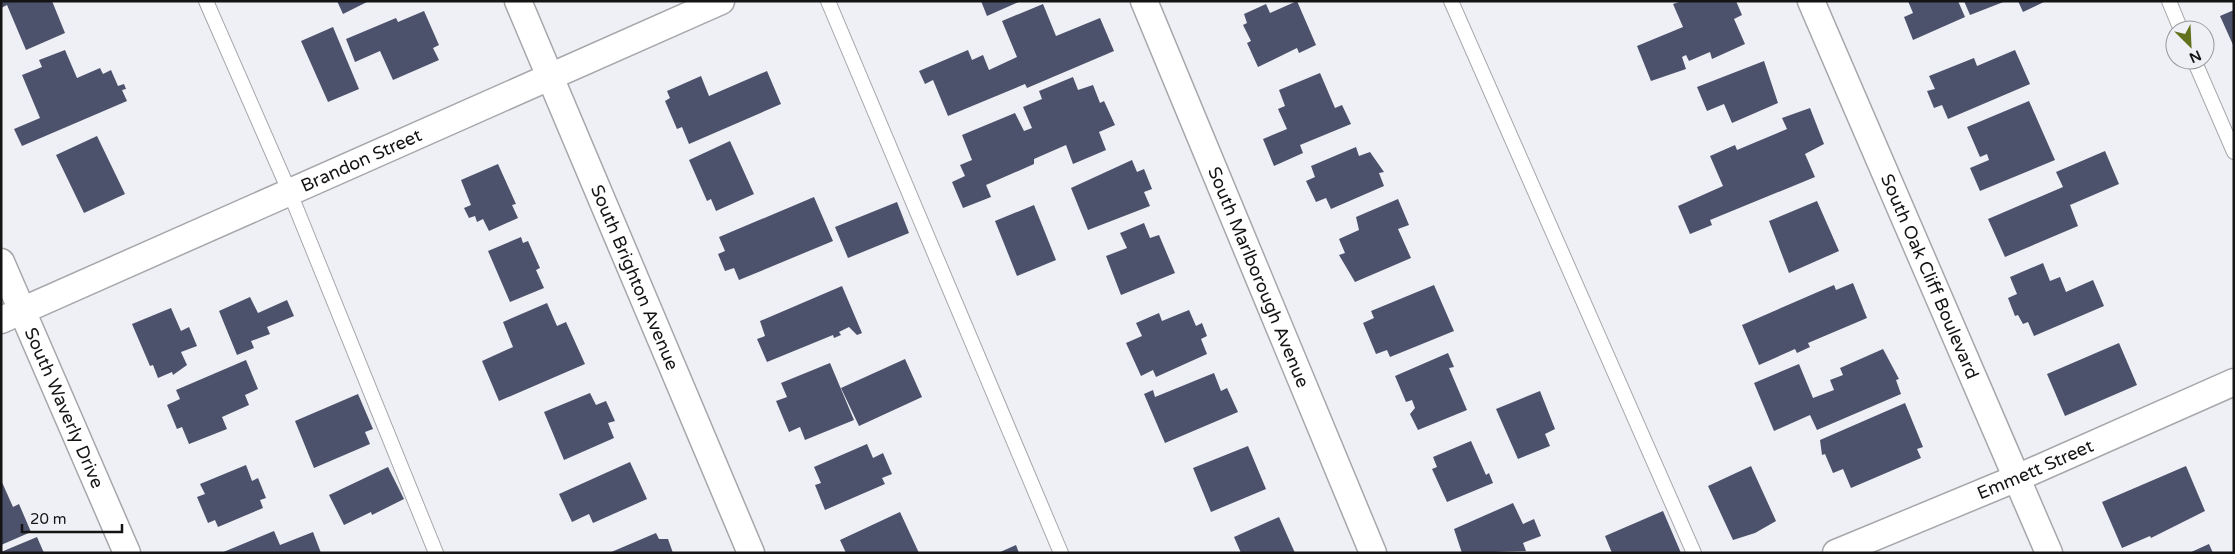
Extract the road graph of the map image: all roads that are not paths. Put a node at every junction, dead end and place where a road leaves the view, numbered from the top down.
1 (206, 1) edge
2 (518, 1) edge
3 (721, 1) edge
4 (828, 1) edge
5 (1144, 1) edge
6 (1451, 1) edge
7 (1811, 1) edge
8 (2169, 1) edge
9 (2178, 20) edge
10 (2198, 70) edge
11 (551, 77) junction
12 (2234, 152) edge
13 (290, 193) junction
14 (1, 262) edge
15 (12, 315) edge
16 (2234, 382) edge
17 (2016, 478) junction
18 (126, 553) edge
19 (436, 553) edge
20 (751, 553) edge
21 (1061, 553) edge
22 (1373, 553) edge
23 (1694, 553) edge
24 (1836, 553) edge
25 (2049, 553) edge

1 - 13 lane
2 - 11 street, South Brighton Avenue
3 - 11 street, Brandon Street
4 - 21 lane
5 - 22 street, South Marlborough Avenue
6 - 23 lane
7 - 17 street, South Oak Cliff Boulevard
8 - 9 lane
10 - 12 lane
11 - 13 street, Brandon Street
11 - 20 street, South Brighton Avenue
13 - 15 street, Brandon Street
13 - 19 lane
14 - 15 street, South Waverly Drive
15 - 18 street, South Waverly Drive
16 - 17 street, Emmett Street
17 - 24 street, Emmett Street
17 - 25 street, South Oak Cliff Boulevard

